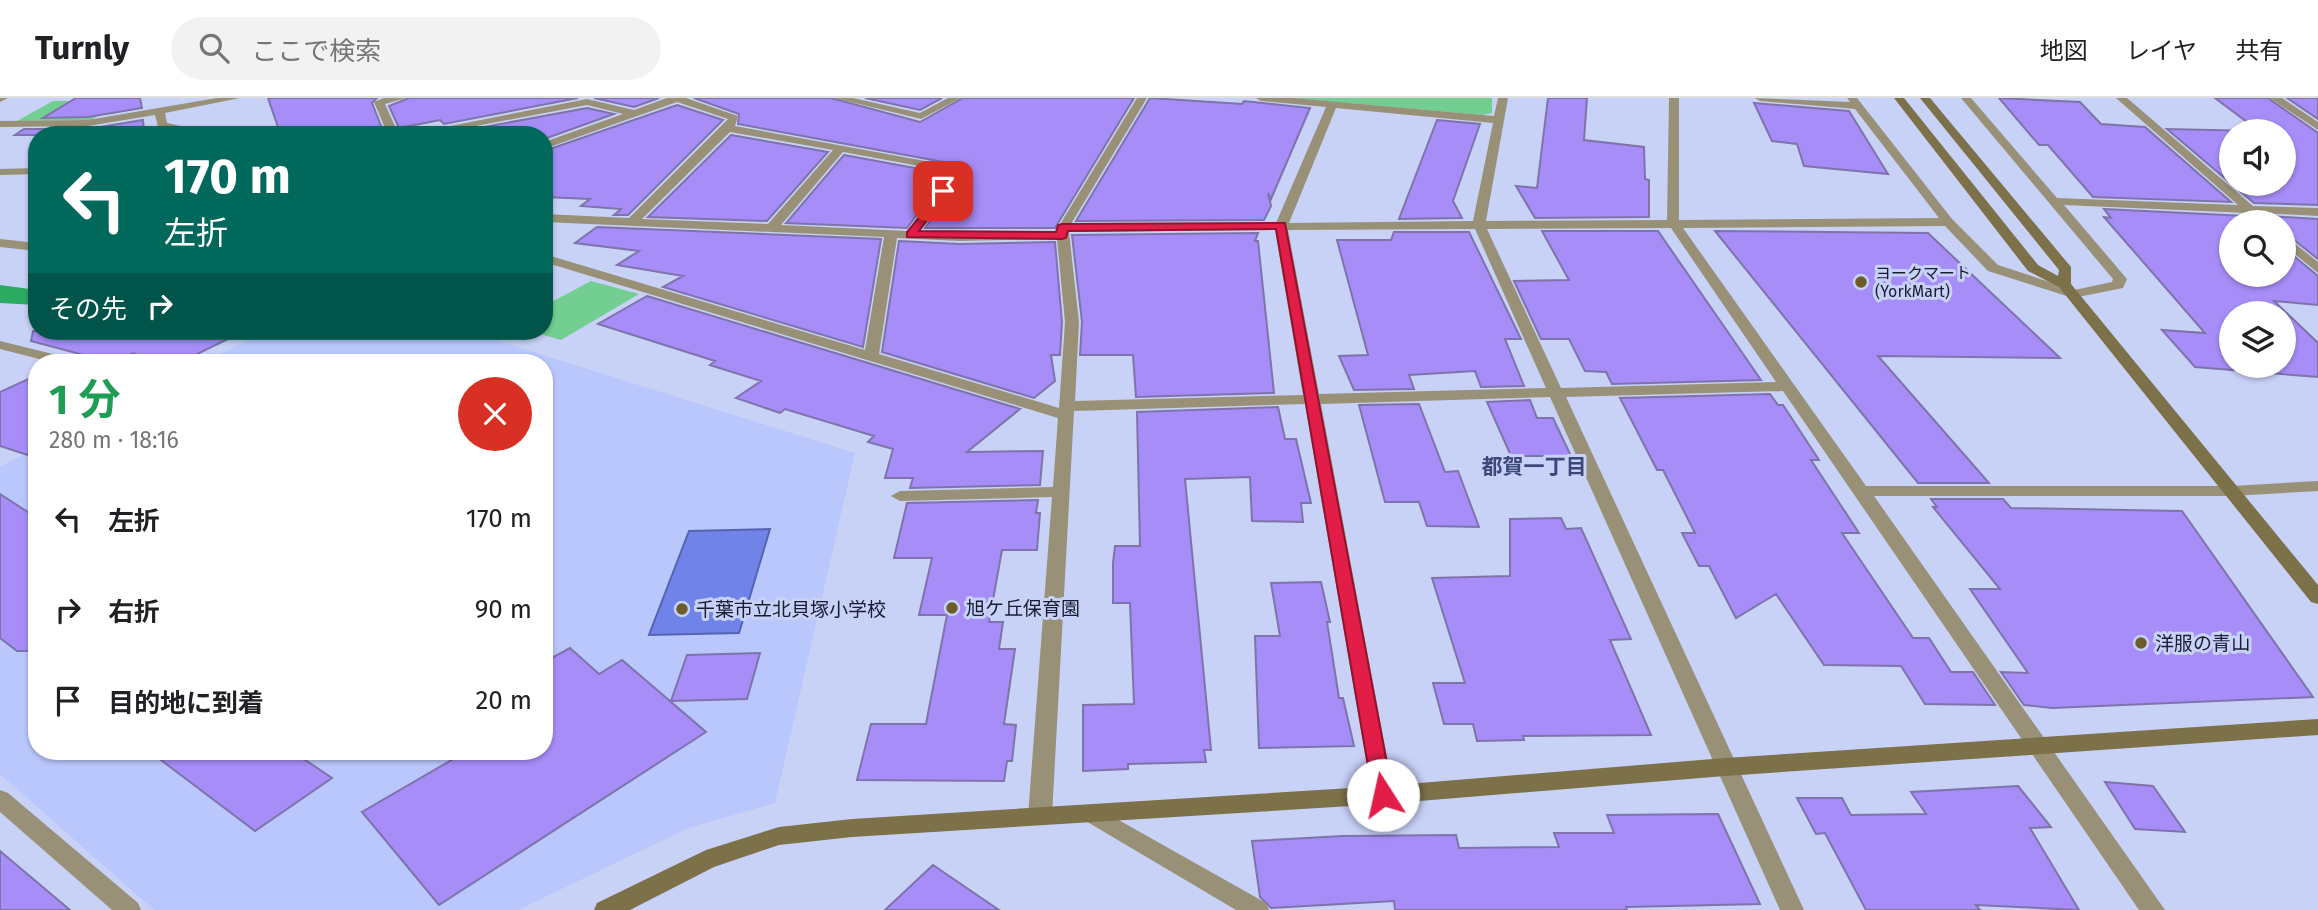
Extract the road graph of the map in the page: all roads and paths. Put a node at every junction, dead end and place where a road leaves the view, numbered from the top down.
1 (235, 98) edge
2 (401, 98) edge
3 (676, 98) edge
4 (839, 98) edge
5 (956, 98) edge
6 (1142, 98) edge
7 (1261, 98) edge
8 (1503, 98) edge
9 (1674, 98) edge
10 (1760, 98) edge
11 (1899, 98) edge
12 (1925, 98) edge
13 (1966, 98) edge
14 (2121, 98) edge
15 (2275, 98) edge
16 (1855, 102) edge
17 (1332, 105) junction
18 (159, 111) junction
19 (633, 113) junction
20 (1499, 120) junction
21 (0, 124) edge
22 (168, 126) edge
23 (390, 126) edge
24 (458, 126) edge
25 (2318, 127) edge
26 (728, 128) junction
27 (553, 143) edge
28 (841, 149) junction
29 (28, 171) edge
30 (0, 172) edge
31 (2053, 201) junction
32 (2250, 209) junction
33 (2318, 212) edge
34 (553, 218) edge
35 (633, 221) junction
36 (1673, 222) junction
37 (1948, 222) junction
38 (1479, 223) junction
39 (1281, 226) junction
40 (772, 228) junction
41 (1062, 232) junction
42 (891, 234) junction
43 (911, 235) junction
44 (0, 243) edge
45 (28, 246) edge
46 (2296, 250) edge
47 (553, 261) edge
48 (2318, 269) edge
49 (2068, 283) junction
50 (0, 345) edge
51 (36, 354) edge
52 (872, 355) junction
53 (1787, 386) junction
54 (1556, 393) junction
55 (1312, 399) junction
56 (1068, 411) junction
57 (2318, 486) edge
58 (1859, 491) junction
59 (2232, 491) junction
60 (1062, 492) junction
61 (900, 496) dead end
62 (2318, 598) edge
63 (2318, 727) edge
64 (2036, 746) junction
65 (1725, 767) junction
66 (1383, 795) junction
67 (0, 799) edge
68 (1091, 814) junction
69 (1040, 816) junction
70 (129, 910) edge
71 (606, 910) edge
72 (1257, 910) edge
73 (1793, 910) edge
74 (2153, 910) edge

1 - 18 street
2 - 23 street
3 - 19 street
3 - 26 street
4 - 5 street
6 - 41 street
7 - 17 street
8 - 20 street
9 - 36 street
10 - 16 street
11 - 49 street
12 - 49 street
13 - 31 street
14 - 32 street
15 - 25 street
16 - 37 street
17 - 20 street
17 - 39 street
18 - 21 street
18 - 22 street
19 - 24 street
19 - 27 street
20 - 38 street
26 - 28 street
26 - 35 street
28 - 40 street
28 - 43 street
29 - 30 street
31 - 32 street
31 - 49 street
32 - 33 street
34 - 35 street
35 - 40 street
36 - 37 street
36 - 38 street
36 - 53 street
37 - 49 street
38 - 39 street
38 - 54 street
39 - 41 street
39 - 55 street
40 - 42 street
41 - 43 street
41 - 56 street
42 - 43 street
42 - 52 street
44 - 45 street
46 - 48 street
47 - 52 street
49 - 59 street
50 - 51 street
52 - 56 street
53 - 54 street
53 - 58 street
54 - 55 street
54 - 65 street
55 - 56 street
55 - 66 street
56 - 60 street
57 - 59 street
58 - 59 street
58 - 64 street
59 - 62 street
60 - 61 street
60 - 69 street
63 - 64 street
64 - 65 street
64 - 74 street
65 - 66 street
65 - 73 street
66 - 68 street
67 - 70 street
68 - 69 street
68 - 72 street
69 - 71 street

